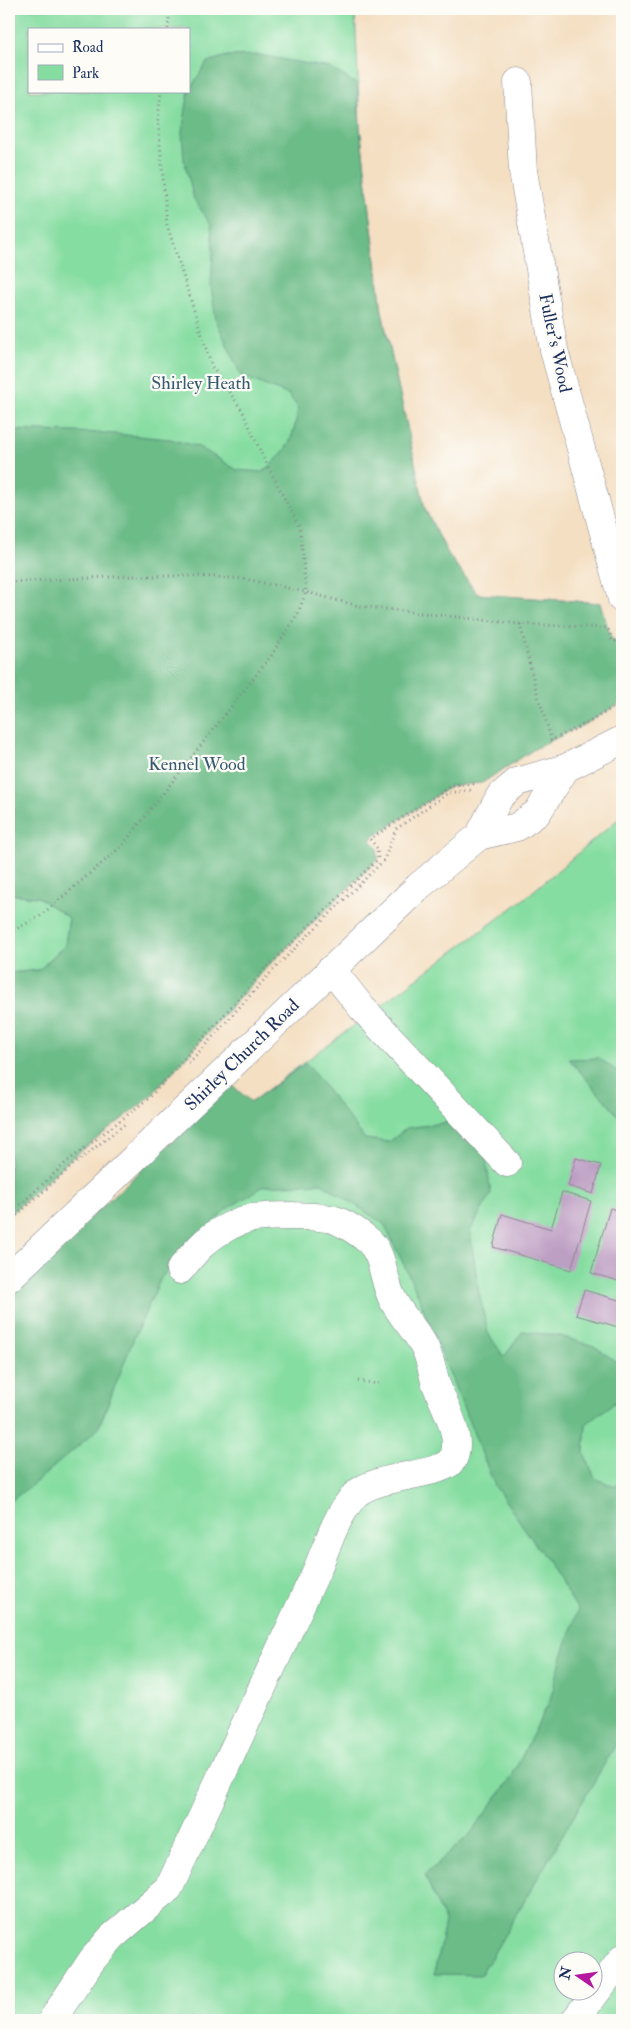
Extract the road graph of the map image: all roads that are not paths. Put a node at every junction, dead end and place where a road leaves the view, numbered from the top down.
1 (518, 82) dead end
2 (622, 599) edge
3 (622, 740) edge
4 (566, 768) junction
5 (479, 836) junction
6 (331, 969) junction
7 (507, 1164) dead end
8 (180, 1270) dead end
9 (9, 1278) edge
10 (622, 1959) edge
11 (52, 2020) edge
12 (575, 2020) edge

1 - 2 street, Fuller's Wood
3 - 4 street, Shirley Church Road
4 - 5 street, Shirley Church Road
4 - 5 street, Shirley Church Road
5 - 6 street, Shirley Church Road
6 - 7 street
6 - 9 street, Shirley Church Road
8 - 11 street
10 - 12 street

